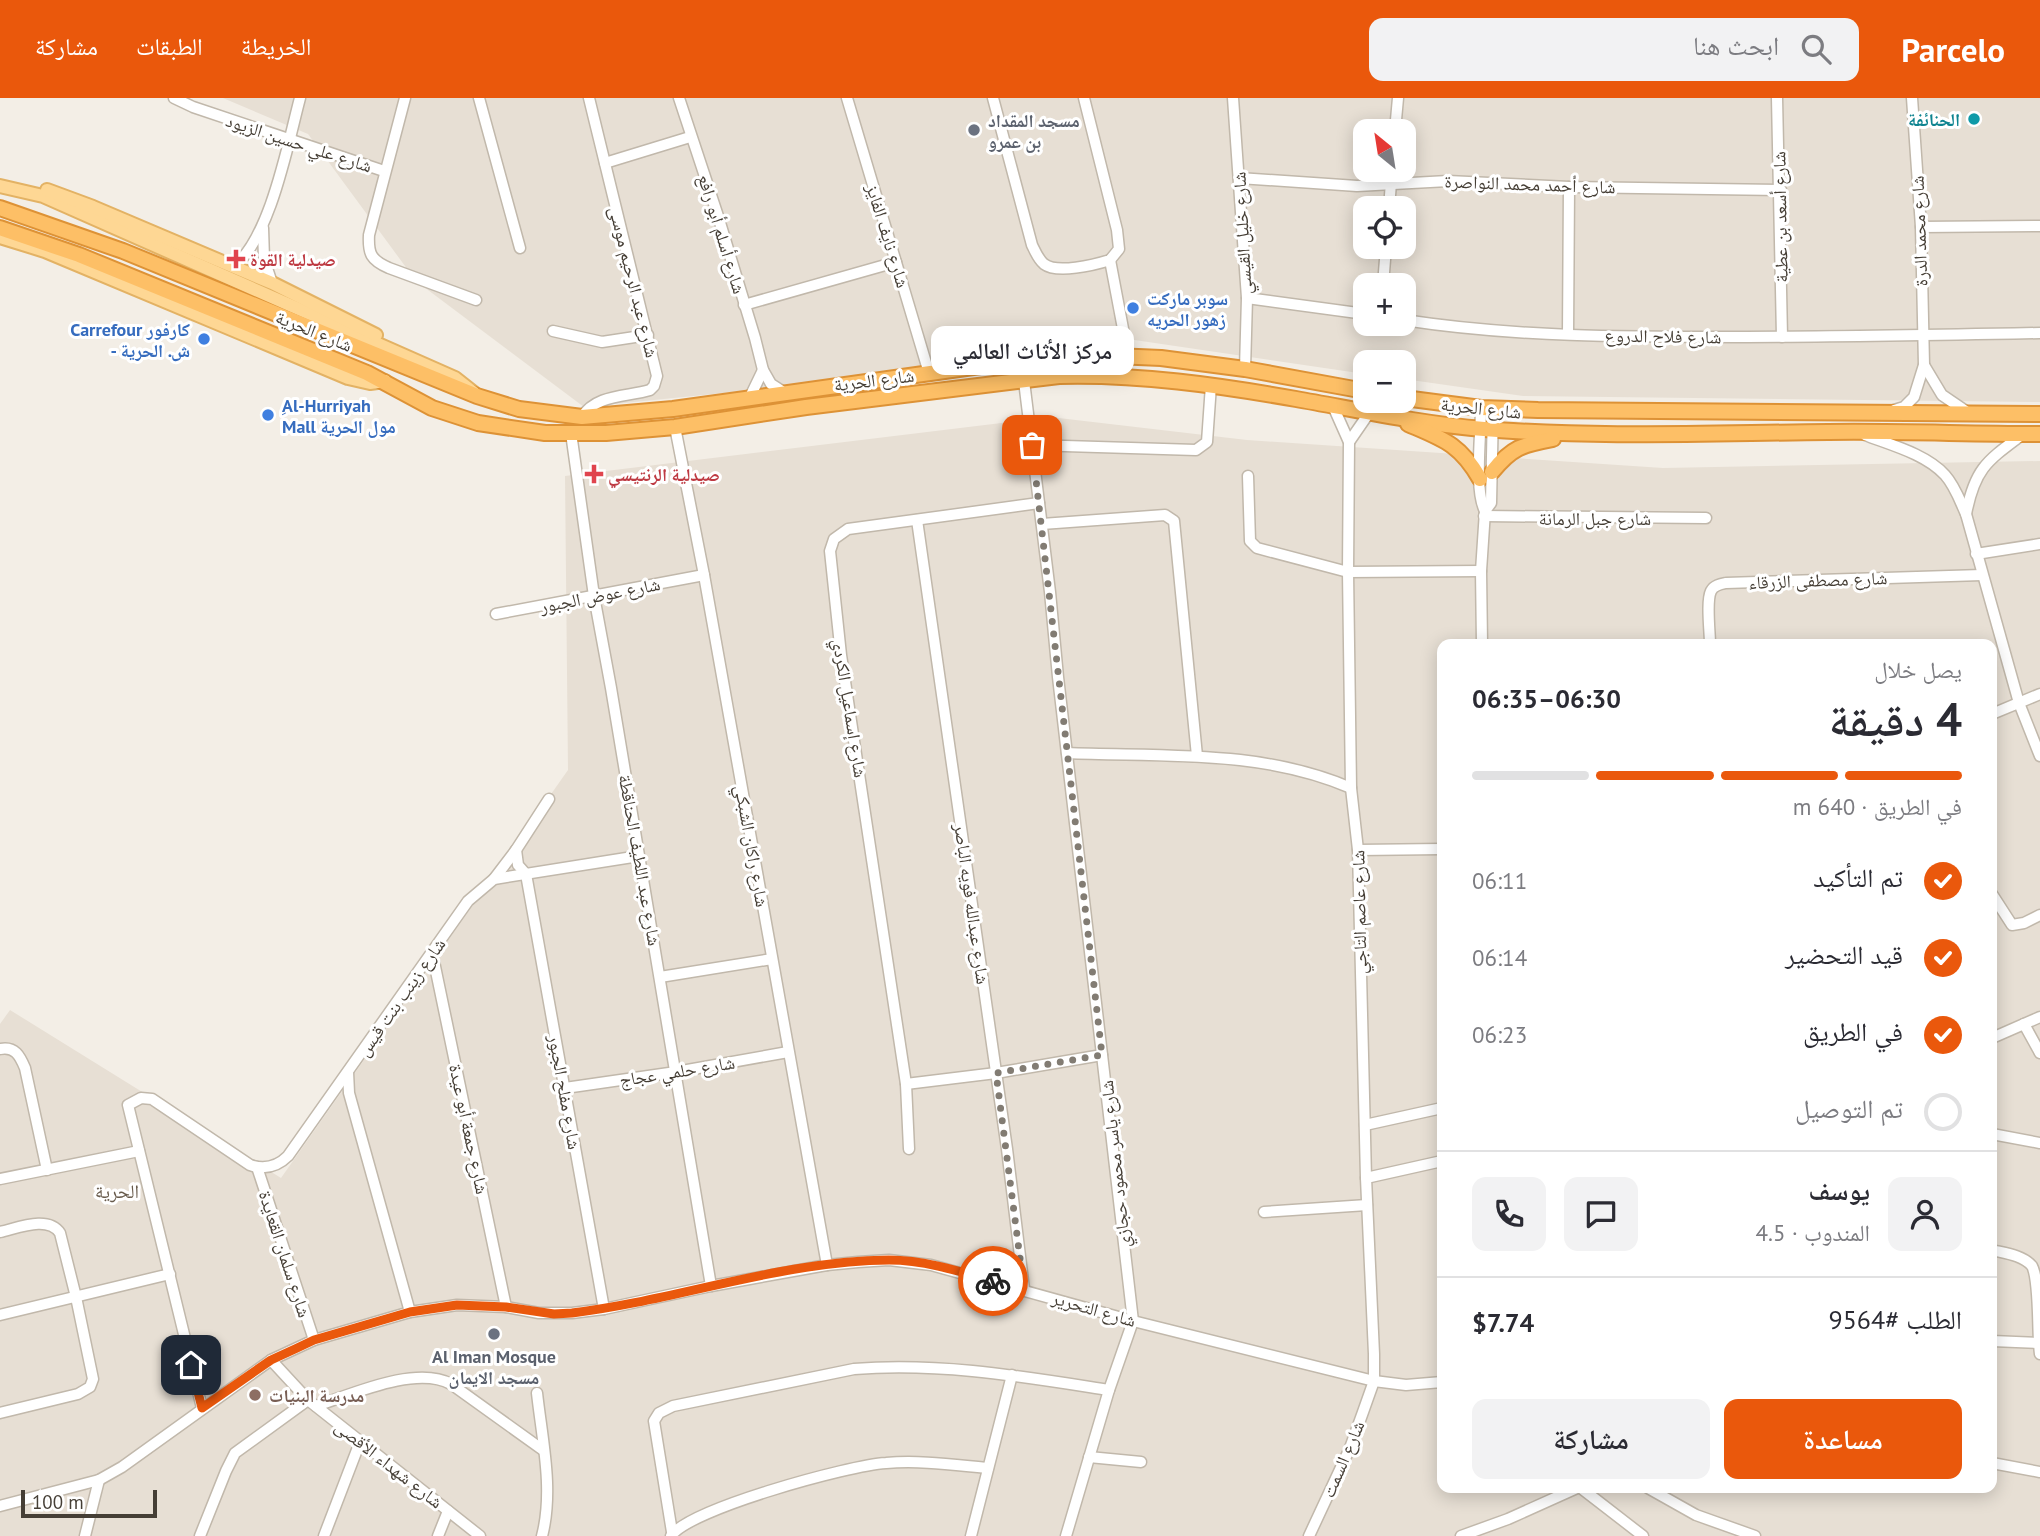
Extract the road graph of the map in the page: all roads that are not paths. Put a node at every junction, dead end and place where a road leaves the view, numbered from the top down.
1 (174, 98) edge
2 (300, 98) edge
3 (405, 98) edge
4 (479, 98) edge
5 (589, 98) edge
6 (679, 98) edge
7 (847, 98) edge
8 (993, 98) edge
9 (1084, 98) edge
10 (1233, 98) edge
11 (1398, 98) edge
12 (1777, 98) edge
13 (1912, 98) edge
14 (1396, 119) edge
15 (690, 137) junction
16 (289, 140) junction
17 (605, 163) junction
18 (384, 171) junction
19 (1239, 178) junction
20 (0, 180) edge
21 (1390, 183) junction
22 (0, 186) edge
23 (1569, 187) junction
24 (1781, 190) junction
25 (1389, 196) edge
26 (0, 208) edge
27 (2040, 226) edge
28 (0, 228) edge
29 (263, 228) junction
30 (1921, 228) junction
31 (0, 237) edge
32 (520, 248) dead end
33 (1110, 260) junction
34 (896, 262) junction
35 (233, 267) junction
36 (272, 283) junction
37 (1247, 298) junction
38 (476, 300) dead end
39 (744, 305) junction
40 (1353, 312) edge
41 (1416, 322) edge
42 (553, 331) dead end
43 (2040, 333) edge
44 (1568, 334) junction
45 (649, 335) junction
46 (1923, 336) junction
47 (1782, 337) junction
48 (392, 349) junction
49 (1128, 355) junction
50 (1924, 365) junction
51 (1245, 369) junction
52 (763, 370) junction
53 (929, 373) junction
54 (1024, 381) junction
55 (385, 382) junction
56 (1211, 384) junction
57 (1353, 389) edge
58 (787, 394) junction
59 (477, 396) junction
60 (1416, 399) edge
61 (749, 400) junction
62 (1333, 406) junction
63 (1487, 408) junction
64 (1353, 410) edge
65 (1888, 412) junction
66 (1369, 413) joint
67 (1968, 413) junction
68 (2040, 414) edge
69 (582, 416) junction
70 (1394, 417) junction
71 (674, 427) junction
72 (1487, 429) junction
73 (1857, 432) junction
74 (571, 433) junction
75 (2023, 434) junction
76 (2040, 434) edge
77 (1571, 435) junction
78 (1349, 442) junction
79 (1032, 445) junction
80 (1486, 475) junction
81 (1248, 476) dead end
82 (1039, 503) junction
83 (1484, 514) junction
84 (1966, 514) junction
85 (1706, 518) dead end
86 (918, 520) junction
87 (1042, 524) junction
88 (2040, 544) edge
89 (1976, 554) junction
90 (1481, 571) junction
91 (1348, 572) junction
92 (704, 575) junction
93 (1982, 575) junction
94 (594, 596) junction
95 (496, 614) dead end
96 (1482, 639) edge
97 (1710, 639) edge
98 (1996, 639) edge
99 (1997, 644) edge
100 (2040, 694) edge
101 (2019, 703) junction
102 (1997, 711) edge
103 (1066, 753) junction
104 (1197, 756) junction
105 (2040, 756) edge
106 (1351, 788) junction
107 (549, 799) dead end
108 (1437, 849) edge
109 (516, 850) junction
110 (1358, 850) junction
111 (639, 856) junction
112 (526, 874) junction
113 (494, 879) junction
114 (1997, 902) edge
115 (2040, 915) edge
116 (432, 952) junction
117 (772, 959) junction
118 (660, 977) junction
119 (2040, 1017) edge
120 (2024, 1024) junction
121 (1997, 1036) edge
122 (0, 1049) edge
123 (788, 1052) junction
124 (2040, 1052) edge
125 (1102, 1055) junction
126 (348, 1072) junction
127 (676, 1072) junction
128 (996, 1073) junction
129 (906, 1084) junction
130 (565, 1088) junction
131 (1437, 1109) edge
132 (1365, 1125) junction
133 (1997, 1135) edge
134 (2040, 1143) edge
135 (909, 1149) dead end
136 (139, 1151) junction
137 (1437, 1162) edge
138 (257, 1167) junction
139 (47, 1170) junction
140 (1366, 1178) junction
141 (0, 1179) edge
142 (1367, 1205) junction
143 (1264, 1212) dead end
144 (0, 1232) edge
145 (1997, 1252) edge
146 (827, 1265) junction
147 (170, 1274) junction
148 (711, 1286) junction
149 (1024, 1289) junction
150 (76, 1297) junction
151 (506, 1307) junction
152 (604, 1309) junction
153 (410, 1312) junction
154 (0, 1315) edge
155 (1133, 1321) junction
156 (314, 1340) junction
157 (1997, 1343) edge
158 (2040, 1347) edge
159 (271, 1360) junction
160 (1012, 1375) junction
161 (1374, 1381) junction
162 (1437, 1382) edge
163 (1109, 1390) junction
164 (537, 1393) dead end
165 (312, 1403) junction
166 (202, 1408) junction
167 (0, 1413) edge
168 (360, 1441) junction
169 (543, 1450) junction
170 (1089, 1457) junction
171 (1141, 1462) dead end
172 (1997, 1464) edge
173 (988, 1468) junction
174 (2040, 1472) edge
175 (99, 1480) junction
176 (1568, 1493) edge
177 (1586, 1493) edge
178 (1657, 1493) edge
179 (0, 1506) edge
180 (447, 1511) junction
181 (671, 1534) edge
182 (85, 1536) edge
183 (200, 1536) edge
184 (324, 1536) edge
185 (438, 1536) edge
186 (480, 1536) edge
187 (542, 1536) edge
188 (971, 1536) edge
189 (1066, 1536) edge
190 (1309, 1536) edge
191 (1461, 1536) edge
192 (1643, 1536) edge
193 (1755, 1536) edge

1 - 16 street, شارع علي حسين الزيود
2 - 16 street
3 - 18 street
4 - 32 street
5 - 17 street, شارع عبد الرحيم موسى
6 - 15 street, شارع أسلم أبو رافع
7 - 34 street, شارع نايف الفايز
8 - 33 street
9 - 33 street
10 - 19 street, شارع خليل القيسي
11 - 14 street
12 - 24 street, شارع أسعد بن عطية
13 - 30 street, شارع محمد الدرة
15 - 17 street
15 - 39 street, شارع أسلم أبو رافع
16 - 18 street, شارع علي حسين الزيود
16 - 29 street
17 - 45 street, شارع عبد الرحيم موسى
18 - 38 street
19 - 21 street, شارع أحمد محمد النواصرة
19 - 37 street, شارع خليل القيسي
20 - 35 main road
21 - 23 street, شارع أحمد محمد النواصرة
21 - 25 street
22 - 48 main road
23 - 24 street, شارع أحمد محمد النواصرة
23 - 44 street
24 - 47 street, شارع أسعد بن عطية
26 - 59 highway, شارع الحرية
27 - 30 street
28 - 55 highway, شارع الحرية
29 - 35 street
29 - 36 street
30 - 46 street, شارع محمد الدرة
31 - 55 main road
33 - 49 street
34 - 39 street
34 - 53 street, شارع نايف الفايز
35 - 36 main road
36 - 48 main road
37 - 40 street
37 - 51 street, شارع خليل القيسي
39 - 52 street, شارع أسلم أبو رافع
41 - 44 street, شارع فلاح الدروع
42 - 45 street
43 - 46 street, شارع فلاح الدروع
44 - 47 street, شارع فلاح الدروع
45 - 69 street, شارع عبد الرحيم موسى
46 - 47 street, شارع فلاح الدروع
46 - 50 street, شارع محمد الدرة
48 - 59 main road
49 - 51 highway, شارع الحرية
49 - 53 highway, شارع الحرية
50 - 65 street, شارع محمد الدرة
50 - 67 street, شارع محمد الدرة
51 - 57 highway, شارع الحرية
52 - 58 street, شارع أسلم أبو رافع
52 - 61 street
53 - 58 highway, شارع الحرية
54 - 56 highway, شارع الحرية
54 - 71 highway, شارع الحرية
54 - 79 street, شارع ياسر محمود حجازي
55 - 74 highway, شارع الحرية
56 - 62 highway, شارع الحرية
56 - 79 street
58 - 61 highway, شارع الحرية
59 - 69 highway, شارع الحرية
60 - 63 highway, شارع الحرية
61 - 69 highway, شارع الحرية
62 - 64 highway, شارع الحرية
62 - 78 street, شارع عاصم التاجي
63 - 65 highway, شارع الحرية
63 - 72 street
65 - 67 highway, شارع الحرية
66 - 70 highway, شارع الحرية
66 - 78 street
67 - 68 highway, شارع الحرية
70 - 72 highway, شارع الحرية
70 - 80 highway
71 - 74 highway, شارع الحرية
71 - 92 street, شارع راكان الشبكي
72 - 77 highway, شارع الحرية
72 - 80 street
73 - 75 highway, شارع الحرية
73 - 77 highway, شارع الحرية
73 - 84 street
74 - 94 street, شارع عبد اللطيف الحناقطة
75 - 76 highway, شارع الحرية
75 - 84 street
77 - 80 highway
78 - 91 street, شارع عاصم التاجي
79 - 82 street, شارع ياسر محمود حجازي
80 - 83 street
81 - 91 street
82 - 86 street, شارع إسماعيل الكردي
82 - 87 street, شارع ياسر محمود حجازي
83 - 85 street, شارع جبل الرمانة
83 - 90 street
84 - 89 street
86 - 128 street, شارع عبدالله فويه الباصر
86 - 129 street, شارع إسماعيل الكردي
87 - 103 street, شارع ياسر محمود حجازي
87 - 104 street
88 - 89 street
89 - 93 street
90 - 91 street
90 - 96 street
91 - 106 street, شارع عاصم التاجي
92 - 94 street, شارع عوض الجبور
92 - 117 street, شارع راكان الشبكي
93 - 97 street, شارع مصطفى الزرقاء
93 - 98 street
94 - 95 street, شارع عوض الجبور
94 - 111 street, شارع عبد اللطيف الحناقطة
99 - 101 street
100 - 101 street
101 - 102 street
101 - 105 street
103 - 104 street
103 - 125 street, شارع ياسر محمود حجازي
104 - 106 street
106 - 110 street, شارع عاصم التاجي
107 - 109 street, شارع زينب بنت قيس
108 - 110 street
109 - 112 street, شارع مفلح الجبور
109 - 113 street, شارع زينب بنت قيس
110 - 132 street, شارع عاصم التاجي
111 - 112 street
111 - 118 street, شارع عبد اللطيف الحناقطة
112 - 113 street
112 - 130 street, شارع مفلح الجبور
113 - 116 street, شارع زينب بنت قيس
114 - 115 street
116 - 126 street, شارع زينب بنت قيس
116 - 151 street, شارع جمعة أبو عيدة
117 - 118 street
117 - 123 street, شارع راكان الشبكي
118 - 127 street, شارع عبد اللطيف الحناقطة
119 - 120 street
120 - 121 street
120 - 124 street
122 - 139 street
123 - 127 street, شارع حلمي عجاج
123 - 146 street, شارع راكان الشبكي
125 - 128 street
125 - 155 street, شارع ياسر محمود حجازي
126 - 138 street, شارع سلمان القعايدة
126 - 153 street, شارع زينب بنت قيس
127 - 130 street, شارع حلمي عجاج
127 - 148 street, شارع عبد اللطيف الحناقطة
128 - 129 street
128 - 149 street, شارع عبدالله فويه الباصر
129 - 135 street, شارع إسماعيل الكردي
130 - 152 street, شارع مفلح الجبور
131 - 132 street
132 - 140 street, شارع عاصم التاجي
133 - 134 street
136 - 138 street, شارع سلمان القعايدة
136 - 139 street
136 - 147 street, شارع سلمان القعايدة
137 - 140 street
138 - 156 street, شارع سلمان القعايدة
139 - 141 street
140 - 142 street, شارع عاصم التاجي
142 - 143 street
142 - 161 street, شارع عاصم التاجي
144 - 150 street
145 - 158 street
146 - 148 street, شارع التحرير
146 - 149 street, شارع التحرير
147 - 150 street
147 - 166 street, شارع سلمان القعايدة
148 - 152 street, شارع التحرير
149 - 155 street, شارع التحرير
150 - 154 street
150 - 167 street
151 - 152 street, شارع التحرير
151 - 153 street, شارع التحرير
153 - 156 street, شارع التحرير
155 - 161 street, شارع التحرير
155 - 163 street
156 - 159 street, شارع التحرير
157 - 158 street
159 - 165 street, شارع شهداء الأقصى
159 - 166 street, شارع التحرير
160 - 163 street
160 - 173 street
160 - 181 street
161 - 162 street, شارع التحرير
161 - 190 street, شارع السمت
163 - 170 street
164 - 169 street
165 - 168 street, شارع شهداء الأقصى
165 - 169 street
165 - 183 street
166 - 175 street, شارع التحرير
168 - 180 street, شارع شهداء الأقصى
168 - 184 street
169 - 187 street
170 - 171 street
170 - 189 street
172 - 174 street
173 - 181 street
173 - 188 street
175 - 179 street, شارع التحرير
175 - 182 street
176 - 191 street
177 - 192 street
178 - 193 street
180 - 185 street
180 - 186 street, شارع شهداء الأقصى

